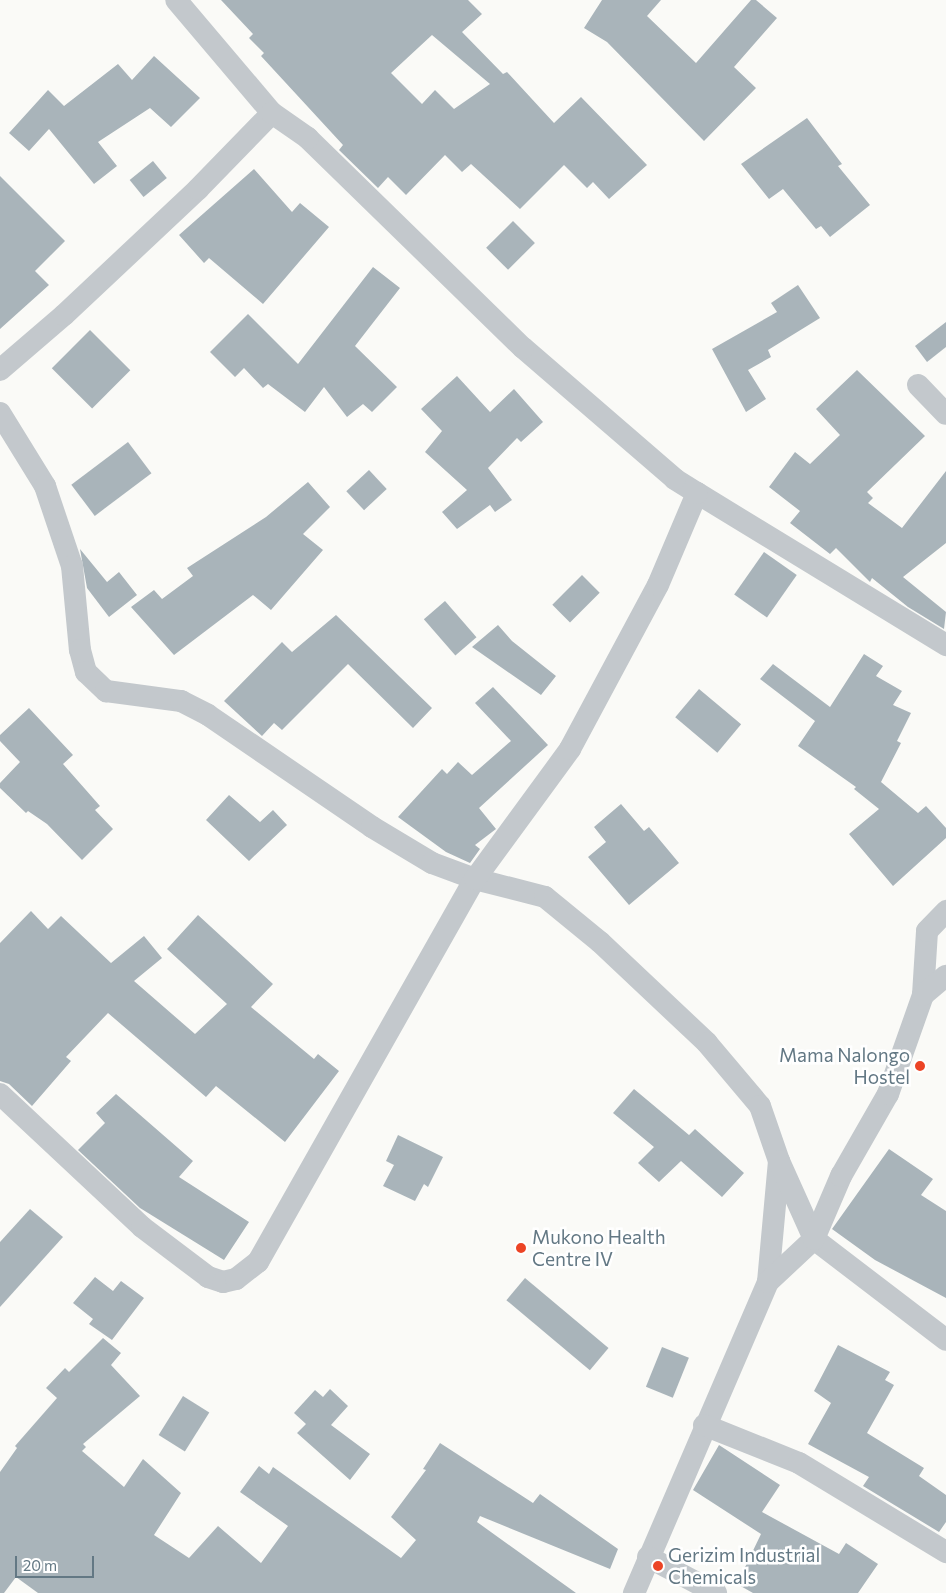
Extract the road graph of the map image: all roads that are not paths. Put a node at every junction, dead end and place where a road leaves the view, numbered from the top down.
1 (176, 0) edge
2 (272, 112) junction
3 (0, 370) edge
4 (918, 385) dead end
5 (0, 413) edge
6 (946, 414) edge
7 (697, 493) junction
8 (946, 645) edge
9 (475, 879) junction
10 (946, 911) edge
11 (946, 976) edge
12 (923, 995) junction
13 (0, 1094) edge
14 (779, 1160) junction
15 (814, 1239) junction
16 (768, 1282) junction
17 (946, 1340) edge
18 (704, 1425) junction
19 (946, 1552) edge
20 (648, 1557) junction
21 (634, 1593) edge
22 (716, 1593) edge

1 - 2 street
2 - 3 street
2 - 7 street
4 - 6 street
5 - 9 street
7 - 8 street
7 - 9 street
9 - 13 street
9 - 14 street
10 - 12 street
11 - 12 street
12 - 15 street
14 - 15 street
14 - 16 street
15 - 16 street
15 - 17 street
16 - 18 street
18 - 19 street
18 - 20 street
20 - 21 street
20 - 22 street

